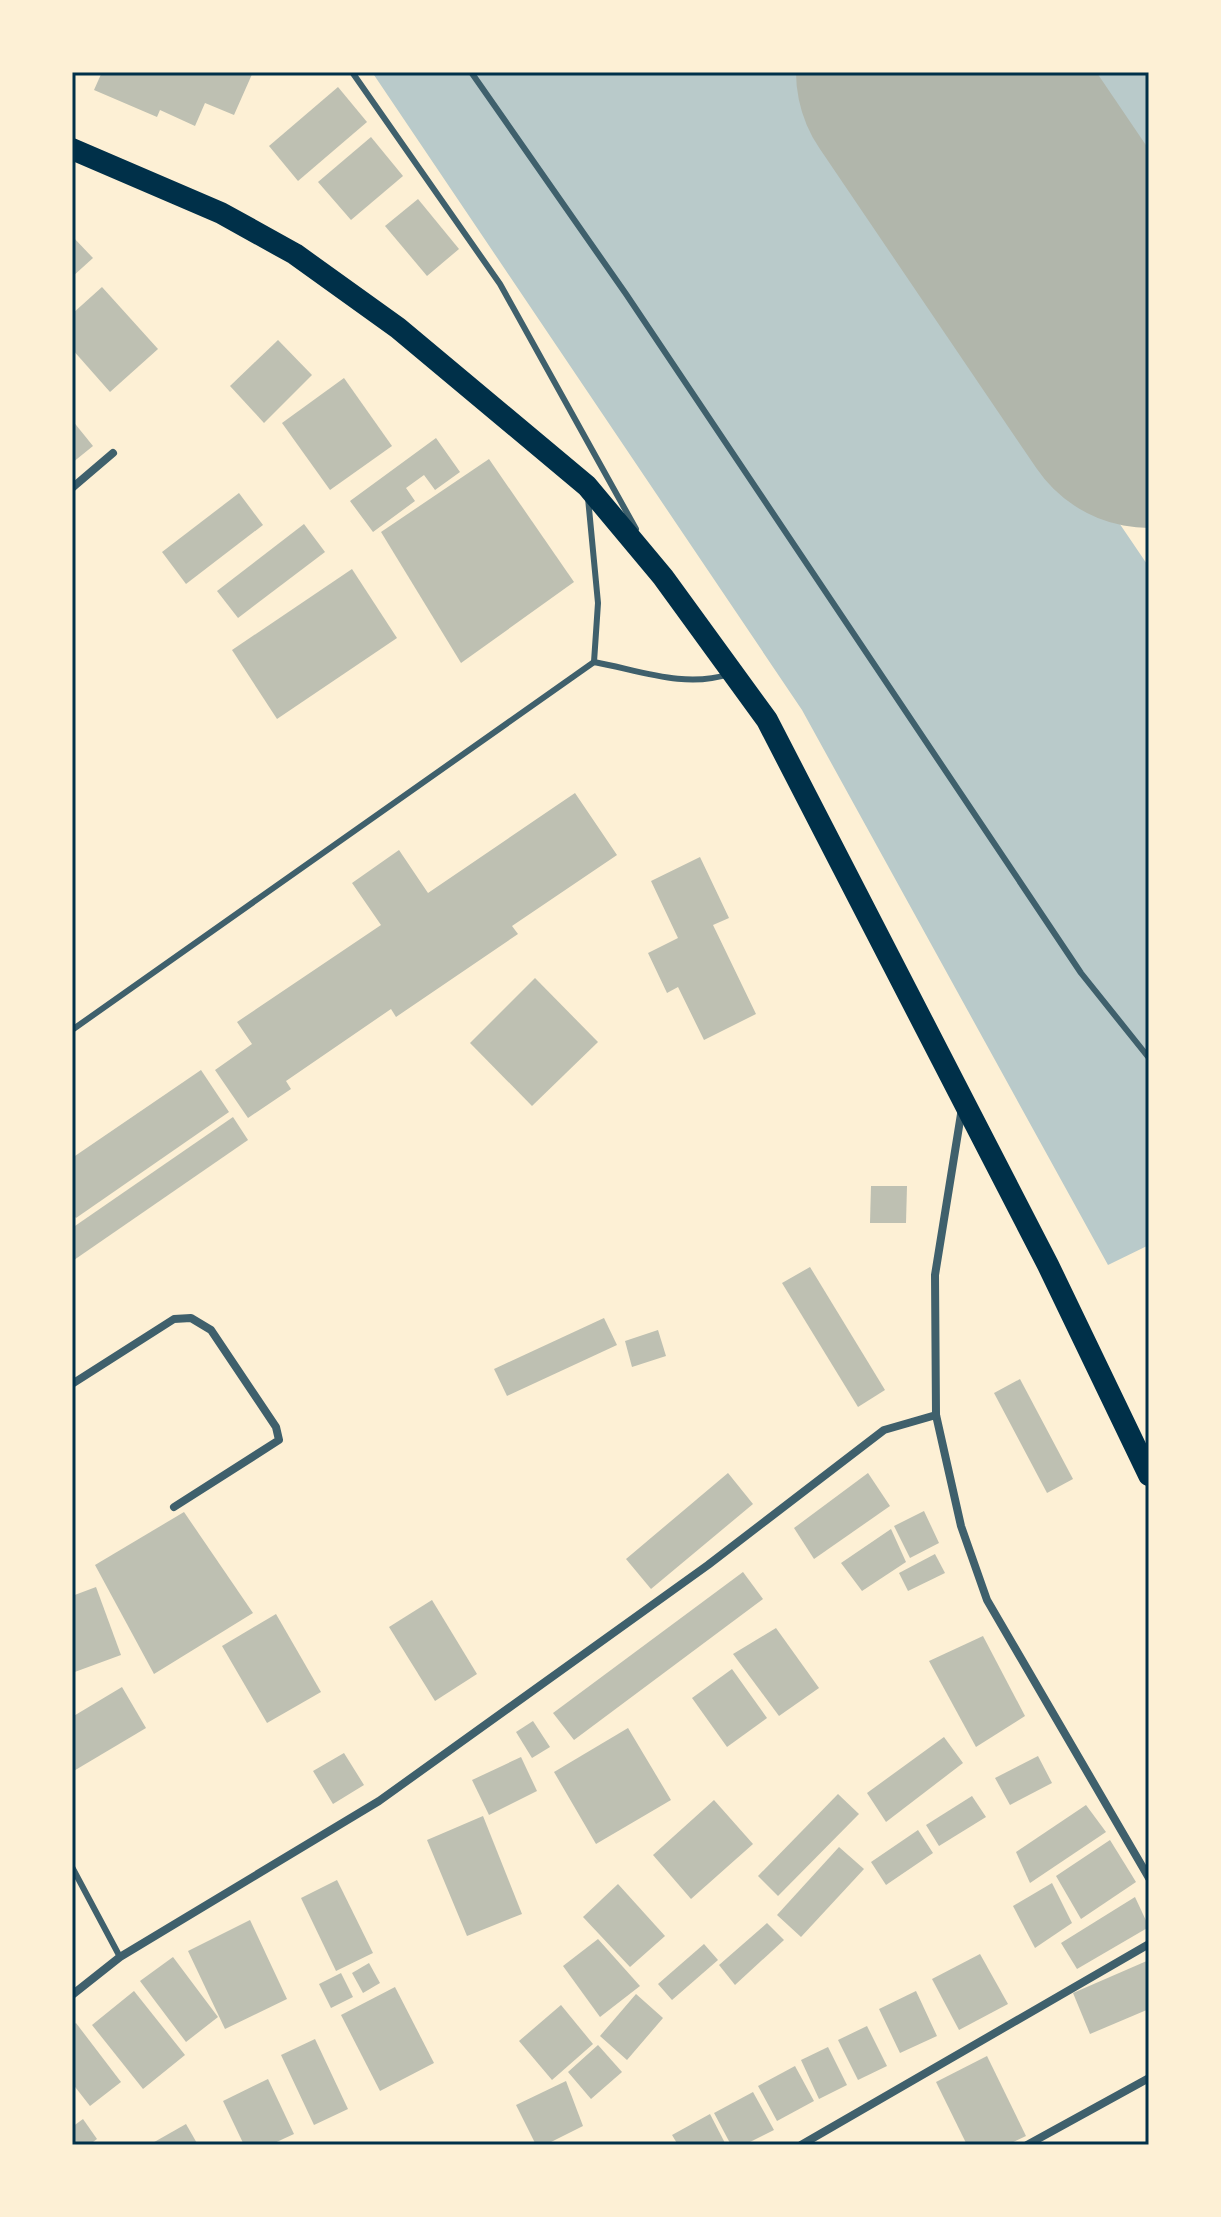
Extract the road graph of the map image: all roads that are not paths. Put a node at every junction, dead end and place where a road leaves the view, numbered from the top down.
1 (352, 72) edge
2 (471, 72) edge
3 (72, 149) edge
4 (113, 453) dead end
5 (587, 486) junction
6 (72, 488) edge
7 (663, 577) junction
8 (594, 662) junction
9 (735, 672) junction
10 (72, 1030) edge
11 (1149, 1058) edge
12 (962, 1104) junction
13 (72, 1384) edge
14 (936, 1415) junction
15 (1149, 1475) edge
16 (174, 1507) dead end
17 (72, 1867) edge
18 (1148, 1873) edge
19 (1149, 1944) edge
20 (120, 1957) junction
21 (72, 1995) edge
22 (1149, 2078) edge
23 (801, 2145) edge
24 (1027, 2145) edge

1 - 7 lane
2 - 11 lane
3 - 5 highway
4 - 6 street
5 - 7 highway
5 - 8 lane
7 - 9 highway
8 - 9 lane
8 - 10 lane
9 - 12 highway
12 - 14 street
12 - 15 highway
13 - 16 street
14 - 18 street
14 - 20 street
17 - 20 lane
19 - 23 street
20 - 21 street
22 - 24 street

